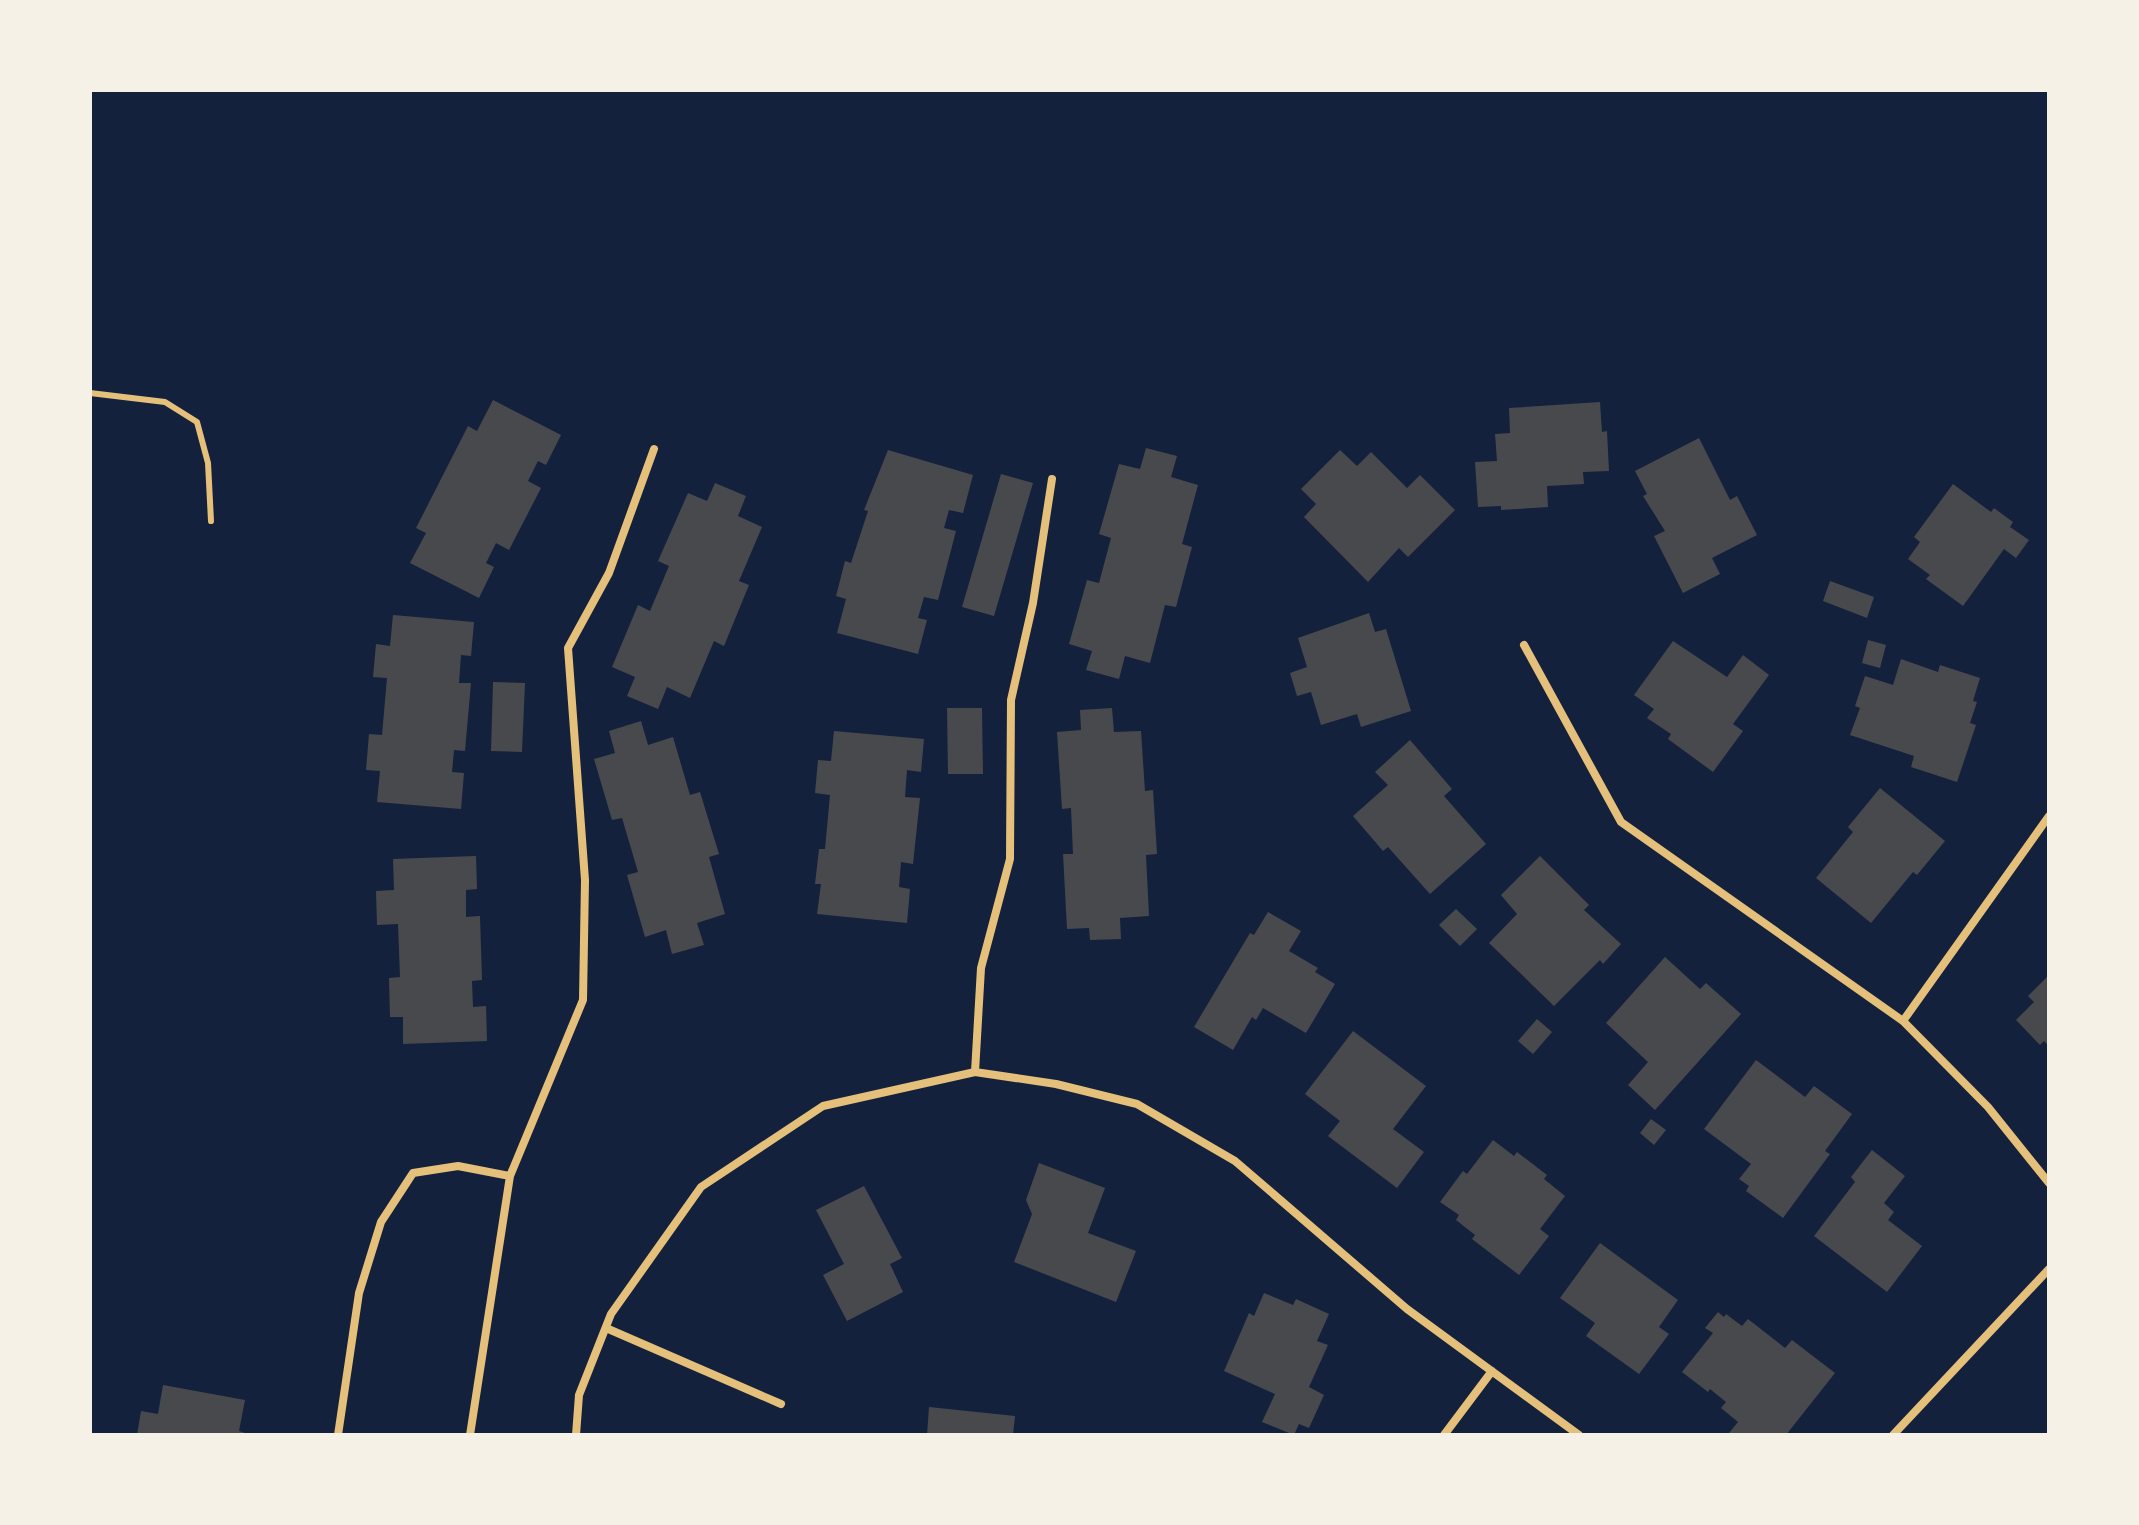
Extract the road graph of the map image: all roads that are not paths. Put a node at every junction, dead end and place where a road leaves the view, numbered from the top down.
1 (90, 393) edge
2 (654, 449) dead end
3 (1052, 479) dead end
4 (211, 521) dead end
5 (1524, 645) dead end
6 (2049, 816) edge
7 (1903, 1021) junction
8 (975, 1072) junction
9 (510, 1176) junction
10 (2049, 1183) edge
11 (2049, 1269) edge
12 (606, 1328) junction
13 (1492, 1371) junction
14 (781, 1404) dead end
15 (338, 1435) edge
16 (470, 1435) edge
17 (576, 1435) edge
18 (1444, 1435) edge
19 (1579, 1435) edge
20 (1893, 1435) edge

1 - 4 lane
2 - 9 street
3 - 8 street
5 - 7 street
6 - 7 street
7 - 10 street
8 - 12 street
8 - 13 street
9 - 15 street
9 - 16 street
11 - 20 street
12 - 14 street
12 - 17 street
13 - 18 street
13 - 19 street

